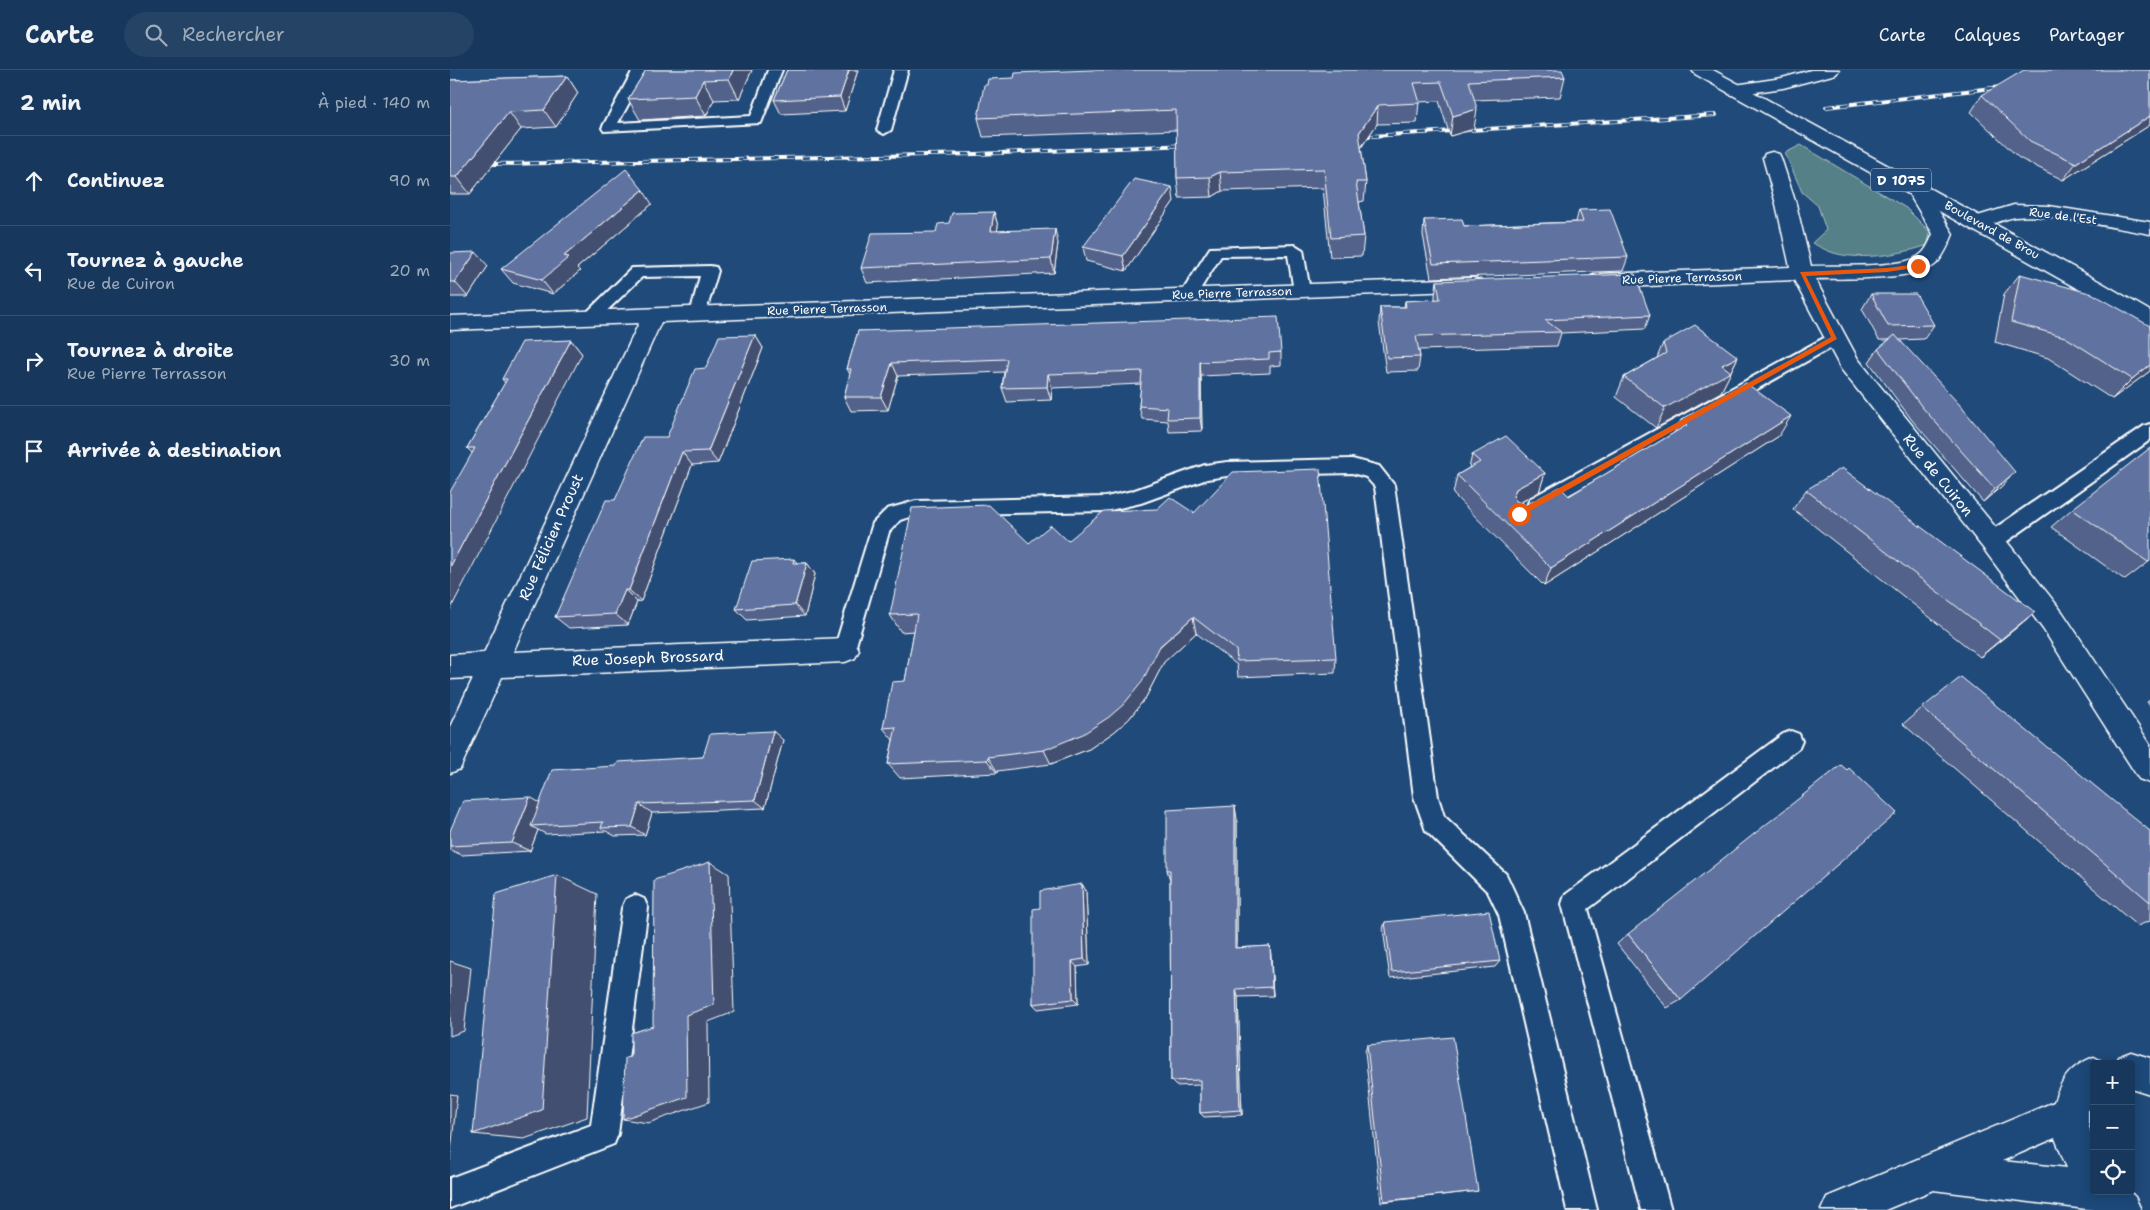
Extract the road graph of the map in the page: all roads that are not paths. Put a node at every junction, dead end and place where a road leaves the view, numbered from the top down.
1 (640, 70) edge
2 (775, 70) edge
3 (901, 70) edge
4 (1701, 70) edge
5 (1830, 70) edge
6 (1735, 90) junction
7 (884, 130) dead end
8 (1772, 158) dead end
9 (1916, 188) junction
10 (1978, 222) junction
11 (2150, 228) edge
12 (1802, 274) junction
13 (1579, 281) edge
14 (1490, 284) edge
15 (1302, 291) junction
16 (1188, 295) junction
17 (698, 314) junction
18 (653, 316) junction
19 (589, 318) junction
20 (2150, 320) edge
21 (450, 323) edge
22 (1835, 338) junction
23 (2150, 431) edge
24 (1519, 514) edge
25 (1992, 541) junction
26 (846, 650) joint
27 (493, 665) junction
28 (450, 667) edge
29 (1791, 741) dead end
30 (450, 759) edge
31 (2150, 769) edge
32 (635, 908) dead end
33 (2135, 1071) edge
34 (2090, 1076) edge
35 (2150, 1076) edge
36 (2070, 1114) junction
37 (1934, 1172) junction
38 (2090, 1173) edge
39 (2090, 1190) edge
40 (450, 1193) edge
41 (2105, 1195) edge
42 (1582, 1210) edge
43 (1656, 1210) edge
44 (1840, 1210) edge
45 (2122, 1210) edge

1 - 2 lane
3 - 7 lane
4 - 6 street, Boulevard de Brou / D 1075
5 - 6 street
6 - 9 street, Boulevard de Brou / D 1075
8 - 12 street, Rue de Cuiron
9 - 10 street, Boulevard de Brou / D 1075
9 - 12 street, Rue Pierre Terrasson
10 - 11 street, Rue de l'Est
10 - 20 street, Boulevard de Brou / D 1075
12 - 13 street, Rue Pierre Terrasson
12 - 22 street, Rue de Cuiron
14 - 15 street, Rue Pierre Terrasson
15 - 16 street, Rue Pierre Terrasson
15 - 16 lane
16 - 17 street, Rue Pierre Terrasson
17 - 18 street, Rue Pierre Terrasson
17 - 19 lane
18 - 19 street, Rue Pierre Terrasson
18 - 27 street, Rue Félicien Proust
19 - 21 street, Rue Pierre Terrasson
22 - 24 lane
22 - 25 street, Rue de Cuiron
23 - 25 lane
25 - 31 street, Rue de Cuiron
26 - 27 street, Rue Joseph Brossard
26 - 42 lane
27 - 28 street, Rue Joseph Brossard
27 - 30 street, Rue Félicien Proust
29 - 43 lane
32 - 40 lane
33 - 35 street
34 - 36 street
36 - 37 street
36 - 38 street
37 - 39 street
37 - 44 street
41 - 45 street

